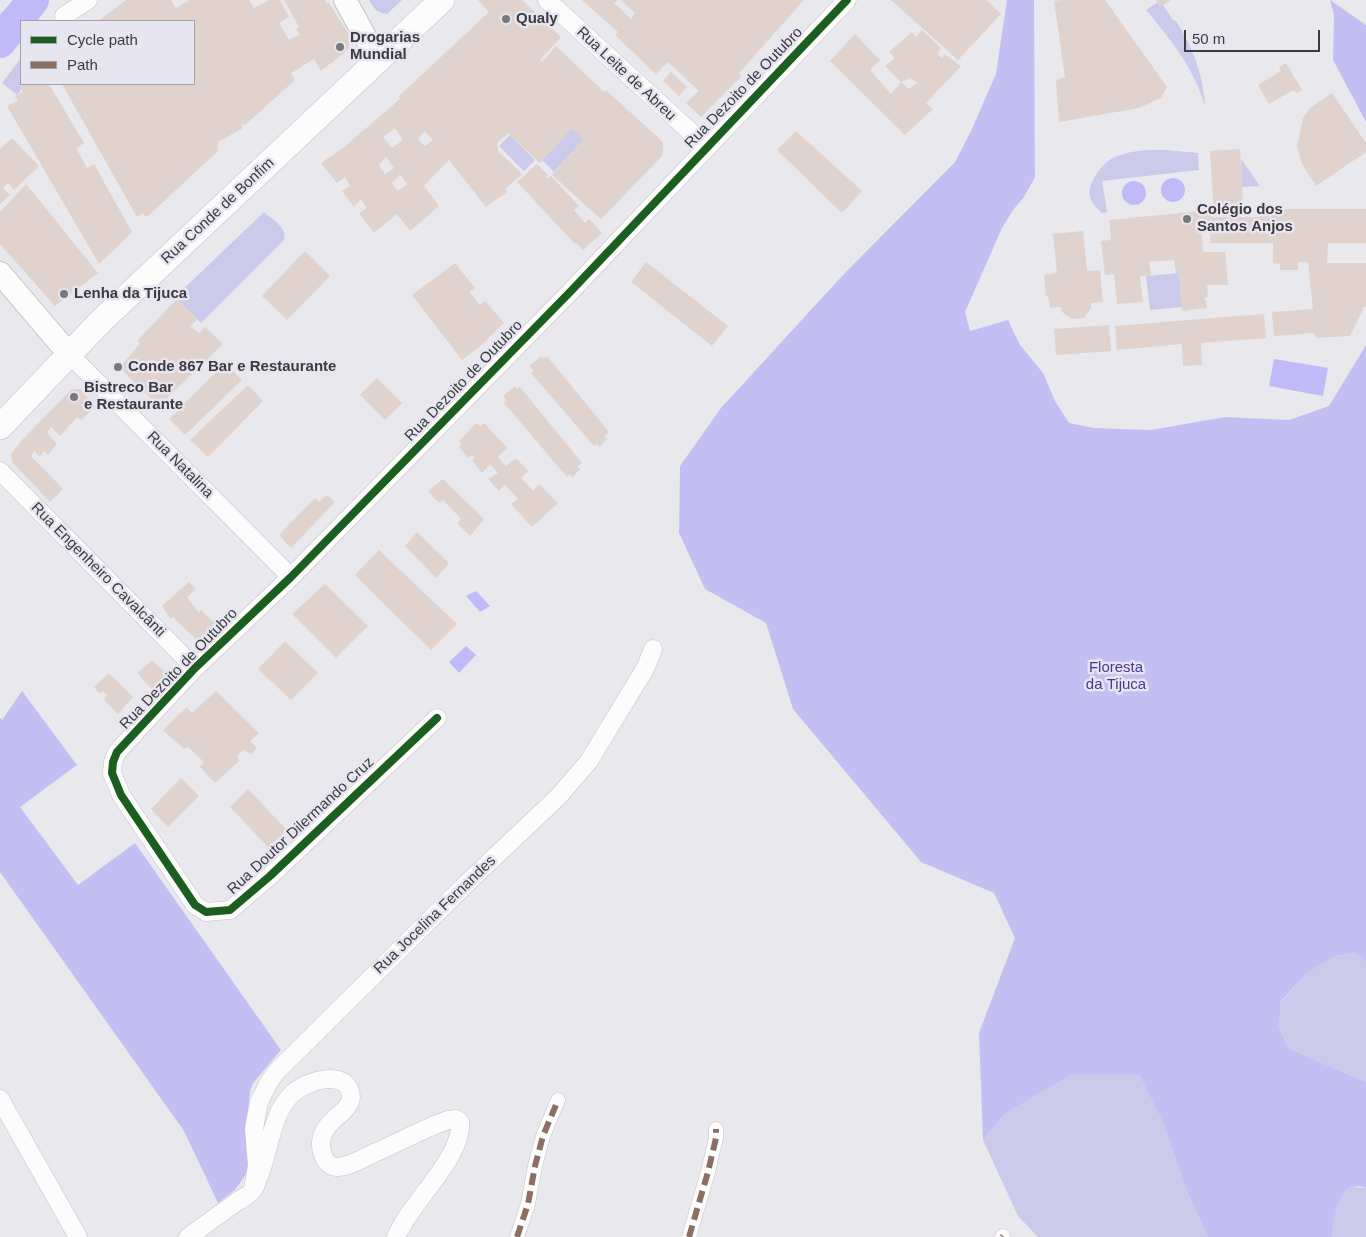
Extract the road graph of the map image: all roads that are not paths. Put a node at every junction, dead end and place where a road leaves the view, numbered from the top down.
1 (88, 0) edge
2 (345, 0) edge
3 (442, 0) edge
4 (547, 0) edge
5 (847, 0) edge
6 (64, 16) dead end
7 (378, 60) junction
8 (706, 147) junction
9 (0, 273) edge
10 (69, 354) junction
11 (0, 427) edge
12 (0, 471) edge
13 (290, 577) junction
14 (653, 649) dead end
15 (195, 668) junction
16 (437, 718) dead end
17 (115, 783) joint
18 (0, 1099) edge
19 (558, 1100) dead end
20 (716, 1129) dead end
21 (253, 1190) junction
22 (78, 1237) edge
23 (188, 1237) edge
24 (396, 1237) edge
25 (517, 1237) edge
26 (690, 1237) edge

1 - 6 street
2 - 7 street
3 - 7 main road, Rua Conde de Bonfim
4 - 8 street, Rua Leite de Abreu
5 - 8 street, Rua Dezoito de Outubro
7 - 10 main road, Rua Conde de Bonfim
8 - 13 street, Rua Dezoito de Outubro
9 - 10 street
10 - 11 main road, Rua Conde de Bonfim
10 - 13 street, Rua Natalina
12 - 15 street, Rua Engenheiro Cavalcânti
13 - 15 street, Rua Dezoito de Outubro
14 - 21 street, Rua Jocelina Fernandes
15 - 17 street, Rua Dezoito de Outubro
16 - 17 street, Rua Doutor Dilermando Cruz
18 - 22 street
19 - 25 street
20 - 26 street
21 - 23 street
21 - 24 street

